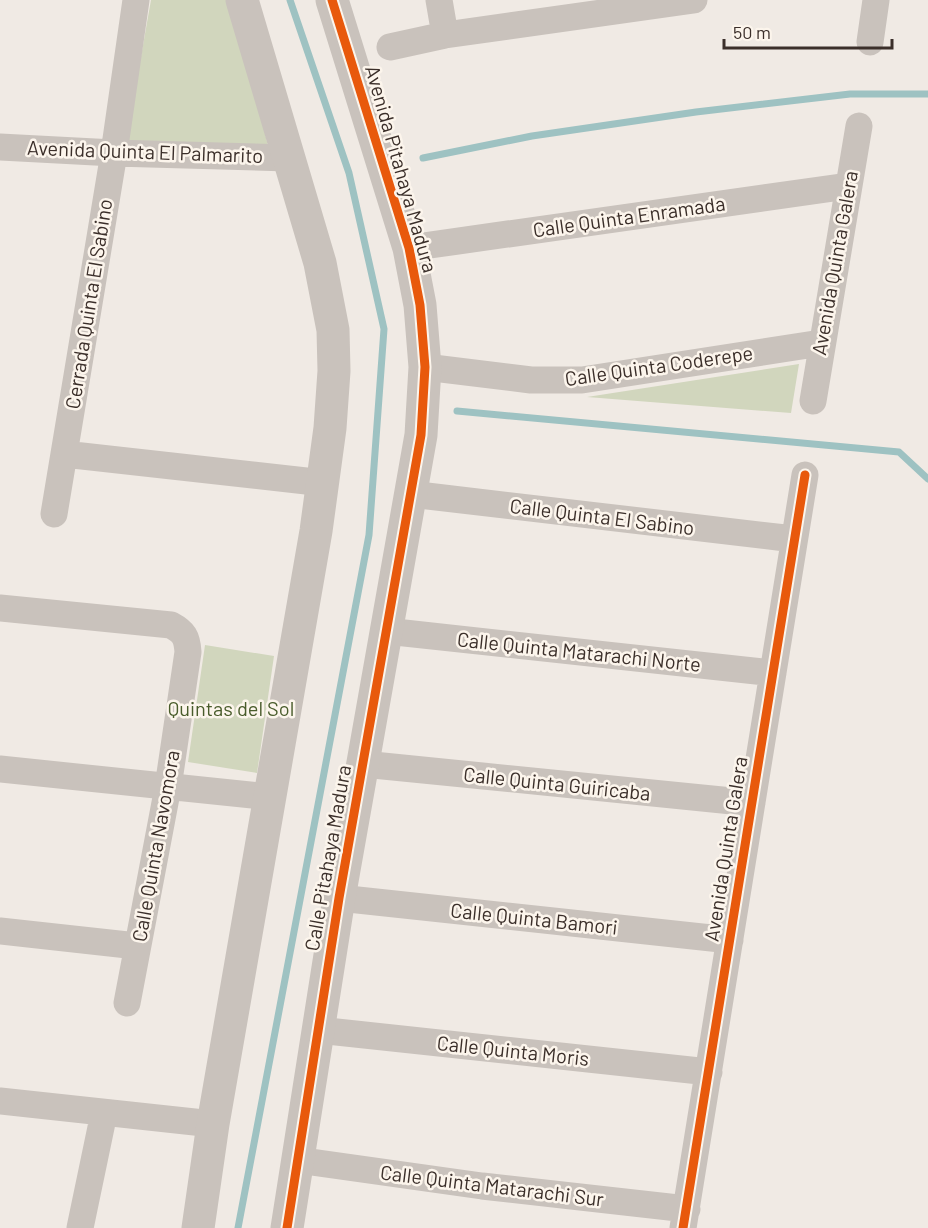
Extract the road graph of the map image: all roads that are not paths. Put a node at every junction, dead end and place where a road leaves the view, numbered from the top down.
1 (136, 0) edge
2 (242, 0) edge
3 (332, 0) edge
4 (439, 0) edge
5 (694, 0) edge
6 (876, 0) edge
7 (583, 7) edge
8 (445, 34) junction
9 (870, 42) dead end
10 (390, 47) dead end
11 (859, 126) dead end
12 (0, 147) edge
13 (114, 153) junction
14 (289, 158) junction
15 (848, 186) junction
16 (409, 248) junction
17 (821, 343) junction
18 (425, 367) junction
19 (813, 401) dead end
20 (64, 454) junction
21 (805, 475) dead end
22 (324, 483) junction
23 (410, 494) junction
24 (54, 514) dead end
25 (794, 539) junction
26 (0, 608) edge
27 (386, 631) junction
28 (772, 673) junction
29 (363, 764) junction
30 (0, 769) edge
31 (168, 787) junction
32 (270, 797) junction
33 (752, 803) junction
34 (339, 898) junction
35 (0, 931) edge
36 (730, 940) junction
37 (137, 946) junction
38 (128, 1003) dead end
39 (318, 1030) junction
40 (709, 1072) junction
41 (0, 1101) edge
42 (104, 1113) junction
43 (213, 1124) junction
44 (297, 1160) junction
45 (685, 1218) edge
46 (80, 1228) edge
47 (198, 1228) edge
48 (287, 1228) edge

1 - 13 street, Cerrada Quinta El Sabino
2 - 14 street
3 - 16 street, Avenida Pitahaya Madura
4 - 8 street
5 - 7 street
6 - 9 street
7 - 8 street
8 - 10 street
11 - 15 street, Avenida Quinta Galera
12 - 13 street, Avenida Quinta El Palmarito
13 - 14 street, Avenida Quinta El Palmarito
13 - 20 street, Cerrada Quinta El Sabino
14 - 22 street
15 - 16 street, Calle Quinta Enramada
15 - 17 street, Avenida Quinta Galera
16 - 18 street, Avenida Pitahaya Madura
17 - 18 street, Calle Quinta Coderepe
17 - 19 street, Avenida Quinta Galera
18 - 23 street, Avenida Pitahaya Madura
20 - 22 street
20 - 24 street, Cerrada Quinta El Sabino
21 - 25 street, Avenida Quinta Galera
22 - 32 street
23 - 25 street, Calle Quinta El Sabino
23 - 27 street, Calle Pitahaya Madura
25 - 28 street, Avenida Quinta Galera
26 - 31 street, Calle Quinta Navomora
27 - 28 street, Calle Quinta Matarachi Norte
27 - 29 street, Calle Pitahaya Madura
28 - 33 street, Avenida Quinta Galera
29 - 33 street, Calle Quinta Guiricaba
29 - 34 street, Calle Pitahaya Madura
30 - 31 street
31 - 32 street
31 - 37 street, Calle Quinta Navomora
32 - 43 street
33 - 36 street, Avenida Quinta Galera
34 - 36 street, Calle Quinta Bamori
34 - 39 street, Calle Pitahaya Madura
35 - 37 street
36 - 40 street, Avenida Quinta Galera
37 - 38 street, Calle Quinta Navomora
39 - 40 street, Calle Quinta Moris
39 - 44 street, Calle Pitahaya Madura
40 - 45 street, Avenida Quinta Galera
41 - 42 street
42 - 43 street
42 - 46 street
43 - 47 street
44 - 45 street, Calle Quinta Matarachi Sur
44 - 48 street, Calle Pitahaya Madura

